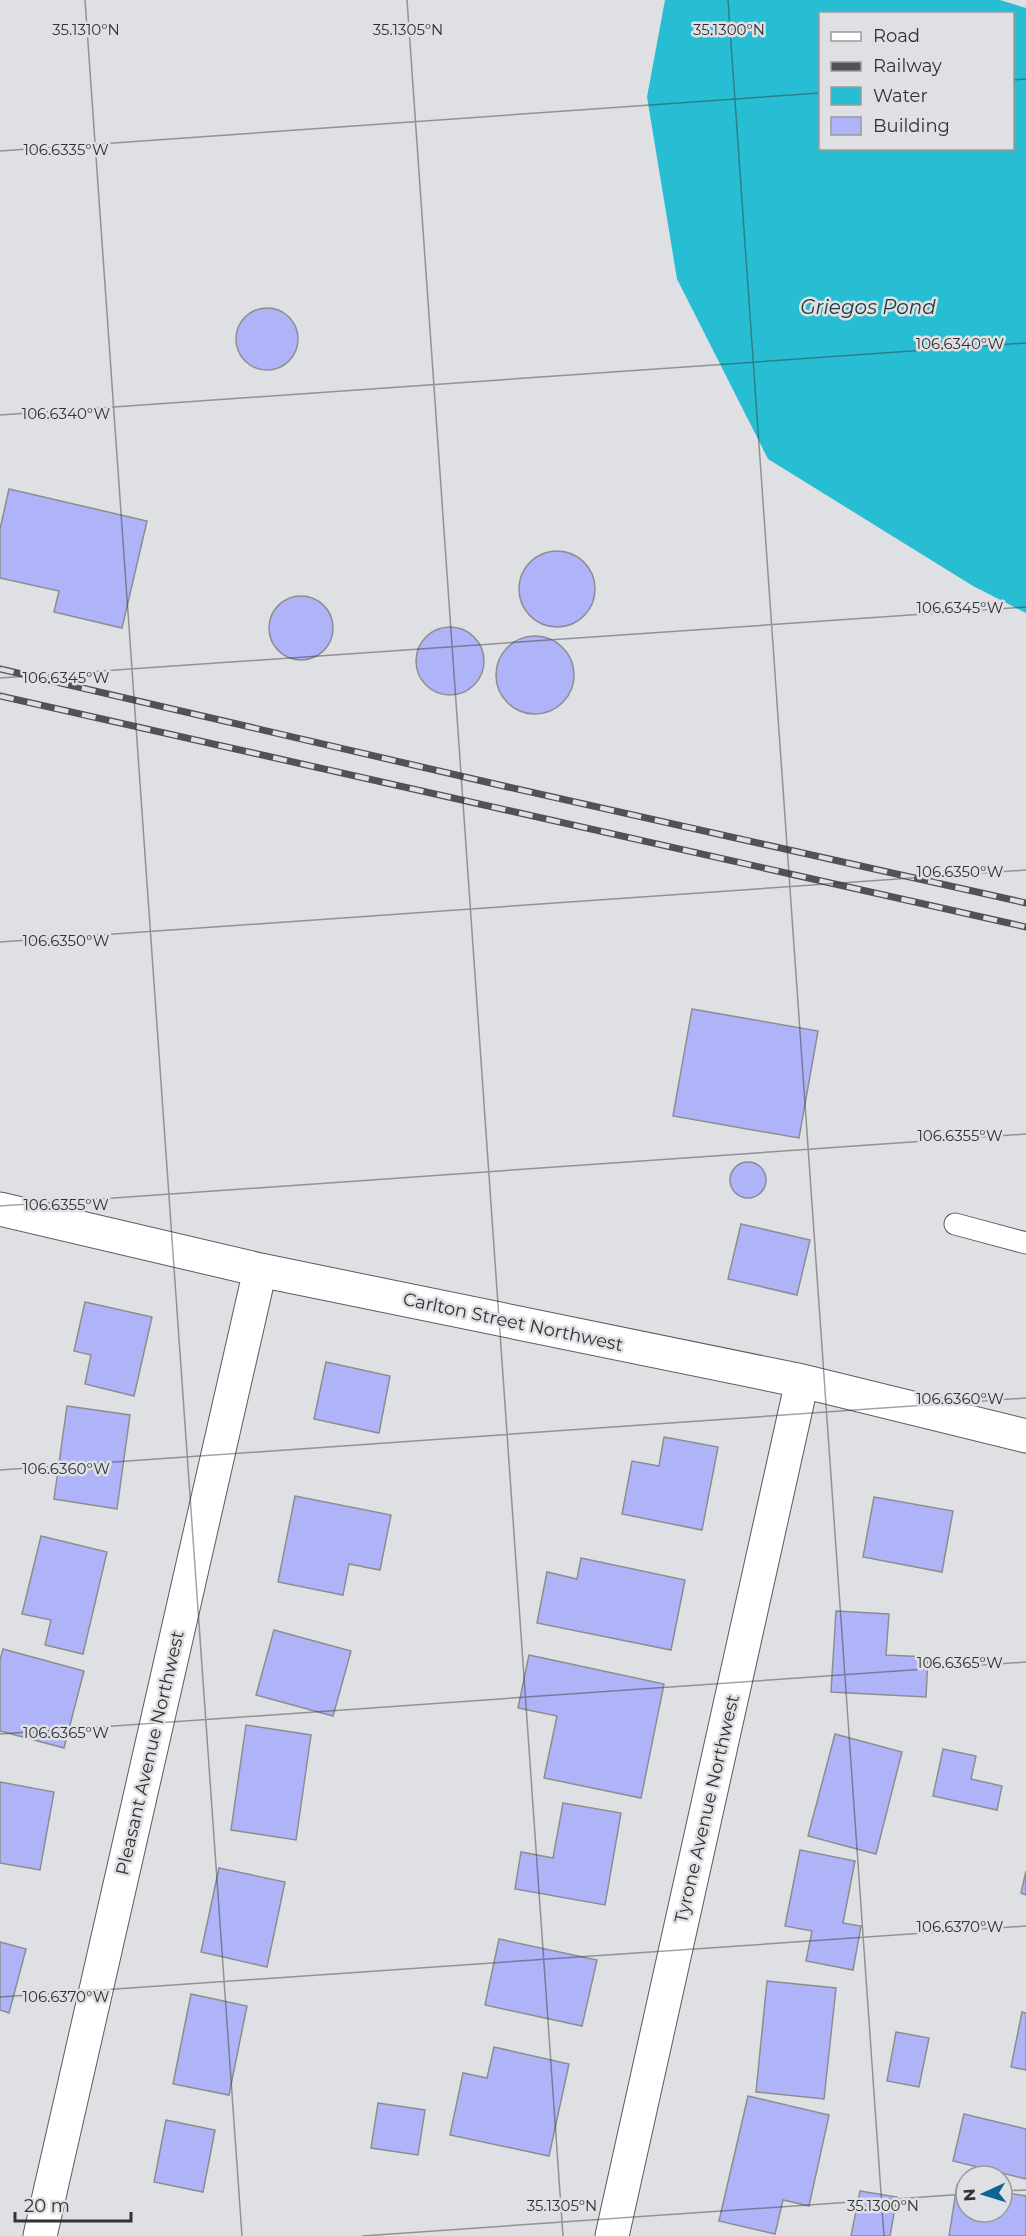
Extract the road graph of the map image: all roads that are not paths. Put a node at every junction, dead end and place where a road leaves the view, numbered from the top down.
1 (0, 1209) edge
2 (955, 1224) dead end
3 (1026, 1243) edge
4 (260, 1270) junction
5 (802, 1381) junction
6 (1026, 1437) edge
7 (40, 2236) edge
8 (612, 2236) edge

1 - 4 street, Carlton Street Northwest
2 - 3 lane
4 - 5 street, Carlton Street Northwest
4 - 7 street, Pleasant Avenue Northwest
5 - 6 street, Carlton Street Northwest
5 - 8 street, Tyrone Avenue Northwest

